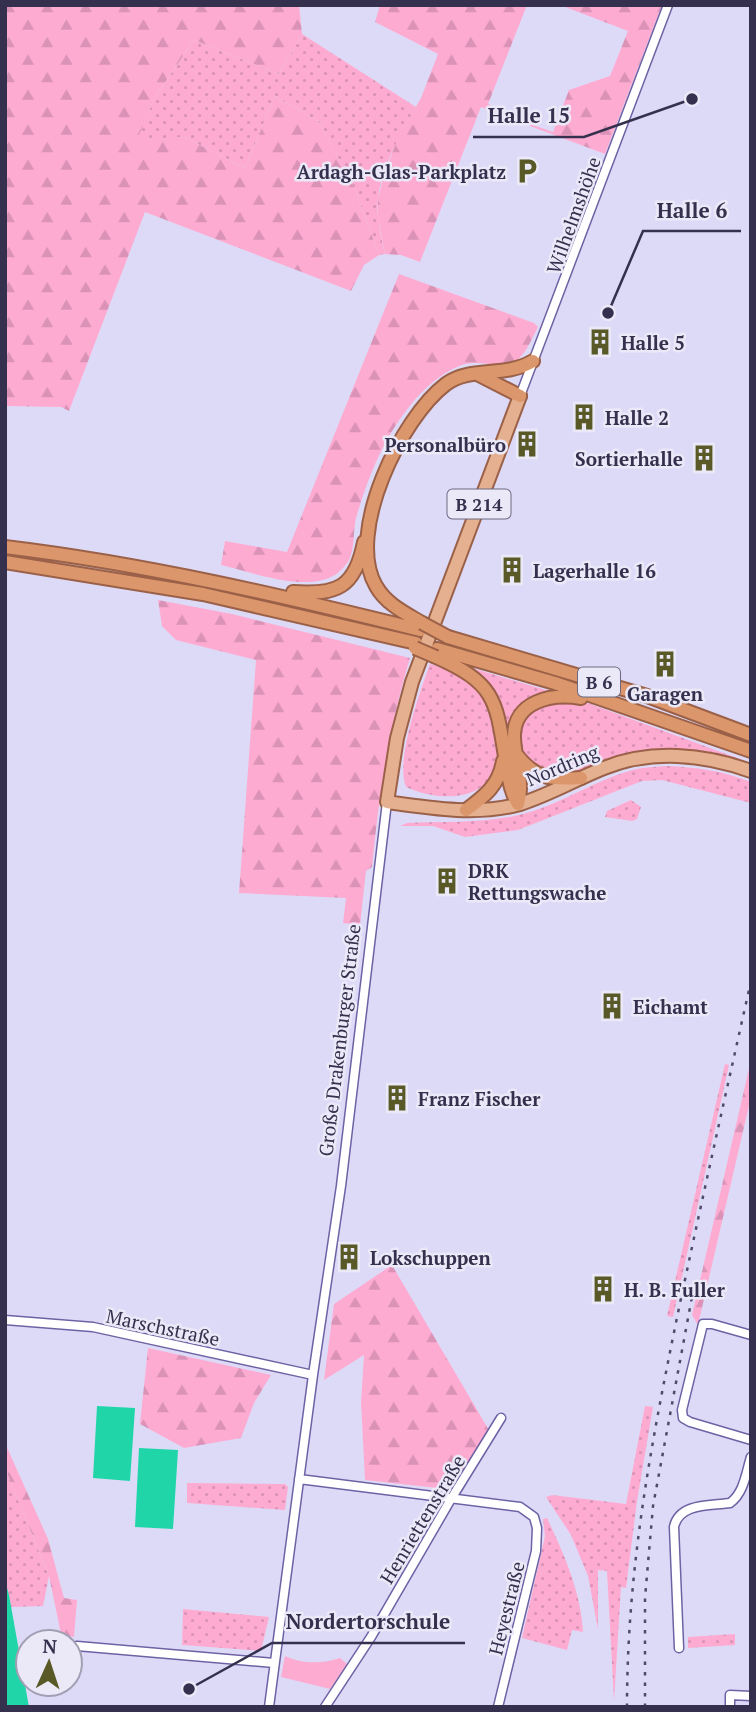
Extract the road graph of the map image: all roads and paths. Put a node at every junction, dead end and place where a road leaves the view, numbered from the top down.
1 (668, 5) edge
2 (533, 361) junction
3 (476, 374) junction
4 (520, 396) junction
5 (369, 529) junction
6 (5, 547) edge
7 (5, 562) edge
8 (287, 594) junction
9 (421, 626) junction
10 (437, 653) junction
11 (630, 708) junction
12 (751, 735) edge
13 (751, 751) edge
14 (510, 754) junction
15 (751, 771) edge
16 (581, 778) junction
17 (387, 802) junction
18 (518, 804) junction
19 (466, 810) junction
20 (5, 1320) edge
21 (751, 1335) edge
22 (313, 1375) junction
23 (501, 1418) dead end
24 (751, 1440) edge
25 (751, 1457) edge
26 (299, 1479) junction
27 (451, 1499) junction
28 (84, 1647) edge
29 (679, 1648) dead end
30 (274, 1663) junction
31 (751, 1696) edge
32 (269, 1707) edge
33 (325, 1707) edge
34 (498, 1707) edge
35 (730, 1707) edge

1 - 2 street, Wilhelmshöhe
2 - 3 highway
2 - 4 street, Wilhelmshöhe
3 - 4 highway
3 - 5 highway
4 - 17 main road, Große Drakenburger Straße / B 214
5 - 8 highway
5 - 9 highway
6 - 8 highway
7 - 10 highway, B 6
8 - 9 highway
9 - 12 highway, B 6, bridge
10 - 11 highway, B 6
10 - 14 highway
11 - 13 highway, B 6
11 - 14 highway, B 6
14 - 16 highway
14 - 18 highway, B 6
14 - 19 highway
15 - 16 main road, Nordring
16 - 18 main road, Nordring
17 - 19 main road, Nordring
17 - 22 street, Große Drakenburger Straße
18 - 19 main road, Nordring
20 - 22 street, Marschstraße
21 - 24 street
22 - 26 street, Große Drakenburger Straße
23 - 27 street, Henriettenstraße
25 - 29 street
26 - 27 street
26 - 30 street, Große Drakenburger Straße
27 - 33 street, Henriettenstraße
27 - 34 street, Heyestraße
28 - 30 street
30 - 32 street, Große Drakenburger Straße
31 - 35 street

